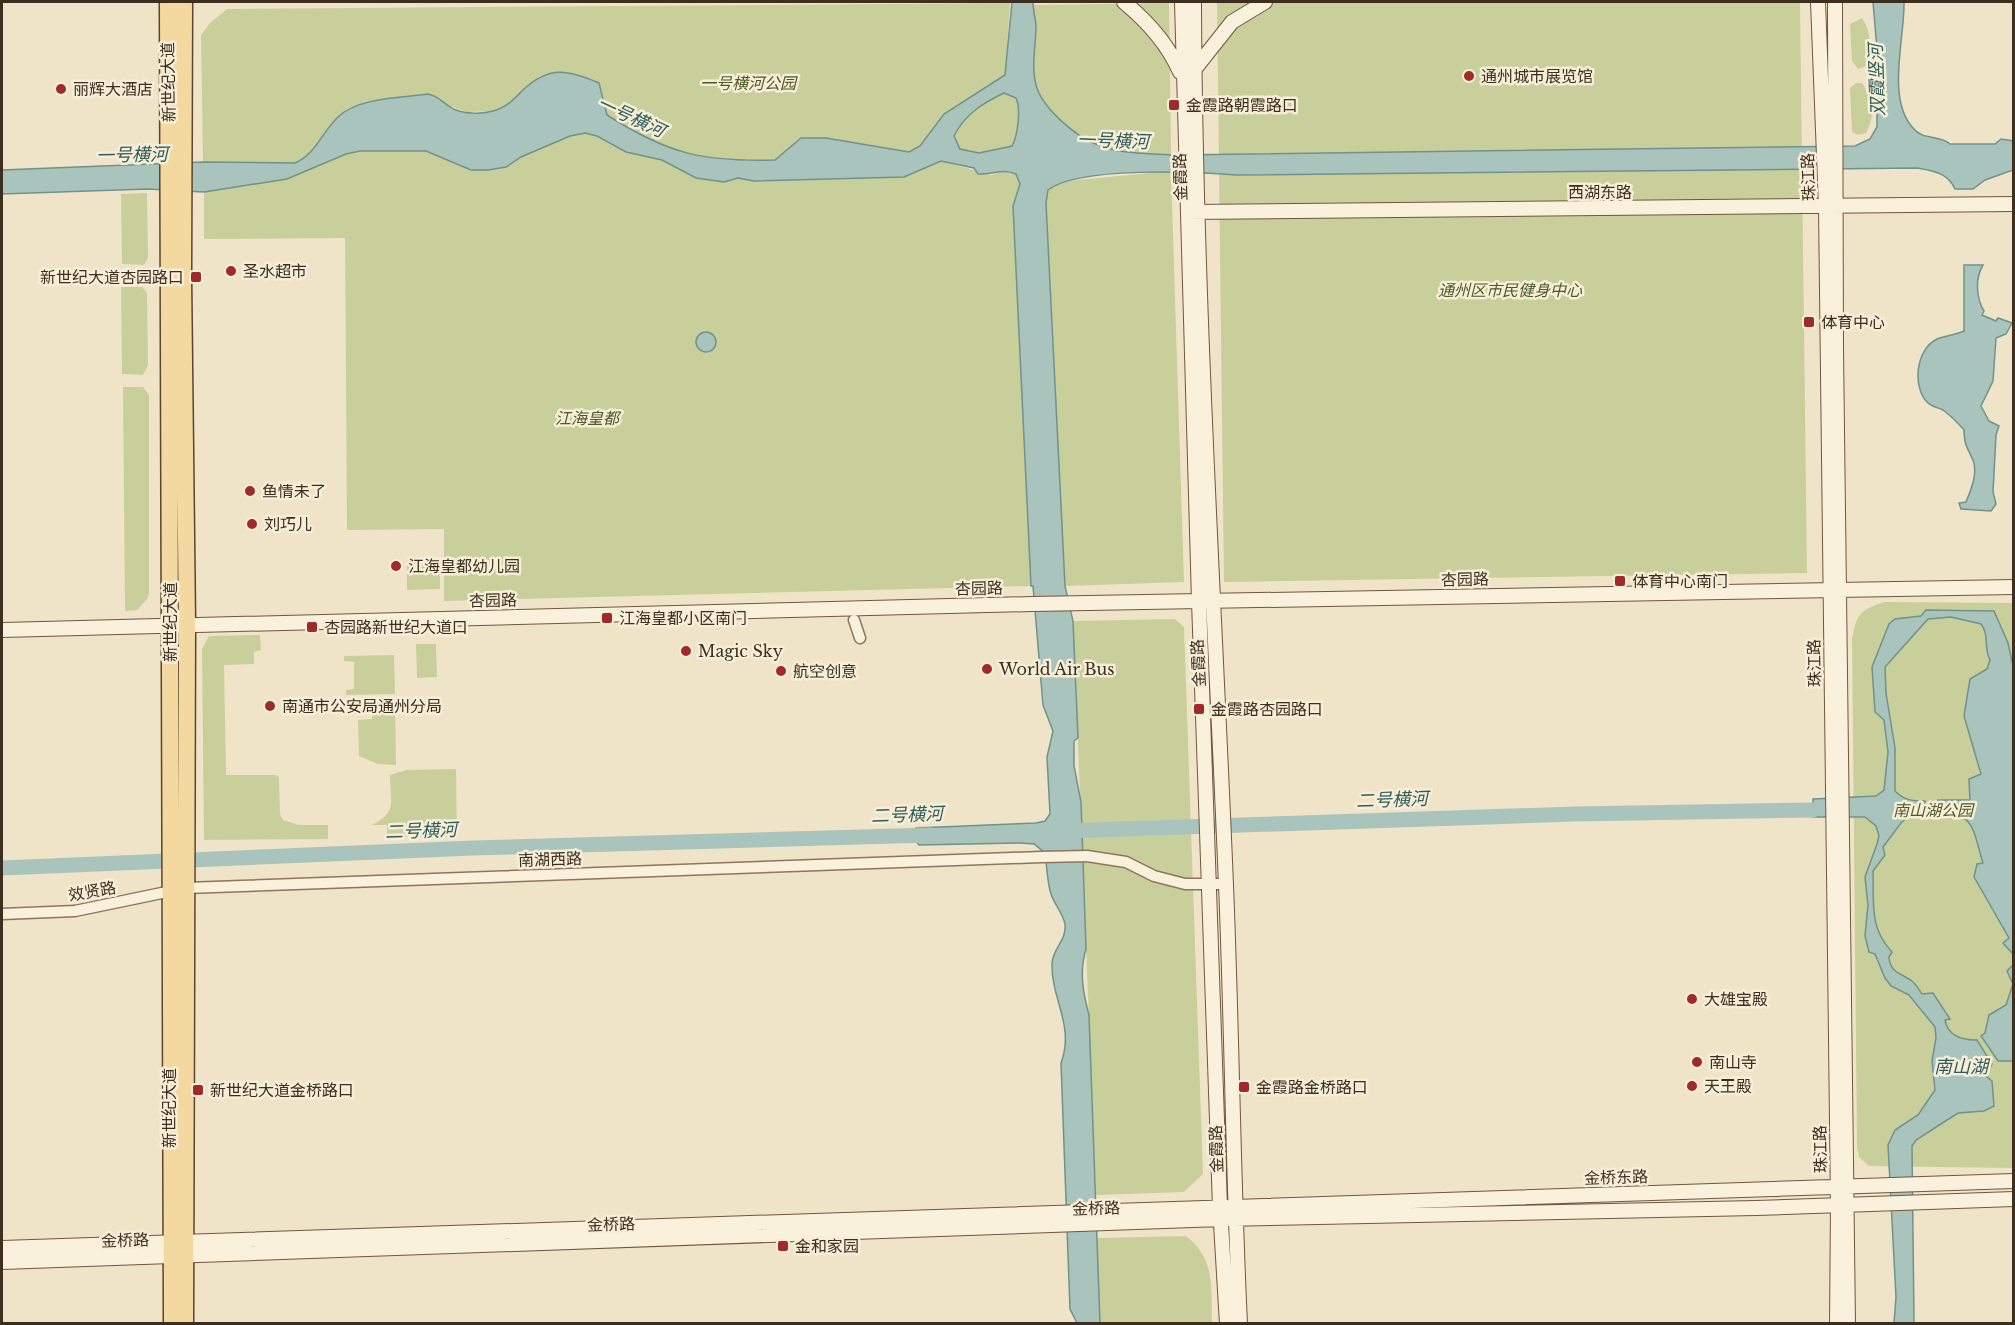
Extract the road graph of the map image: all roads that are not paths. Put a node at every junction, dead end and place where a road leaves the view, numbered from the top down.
1 (168, 2) edge
2 (184, 2) edge
3 (1124, 2) edge
4 (1182, 2) edge
5 (1194, 2) edge
6 (1265, 2) edge
7 (1818, 2) edge
8 (1835, 2) edge
9 (1194, 70) junction
10 (1183, 79) junction
11 (1829, 141) junction
12 (176, 157) junction
13 (1191, 185) junction
14 (2013, 204) edge
15 (1831, 207) junction
16 (1192, 212) junction
17 (2013, 587) edge
18 (1835, 590) junction
19 (1205, 601) junction
20 (854, 620) dead end
21 (179, 624) junction
22 (2, 630) edge
23 (860, 638) dead end
24 (1210, 884) junction
25 (1226, 884) junction
26 (186, 888) junction
27 (170, 891) junction
28 (2, 914) edge
29 (2013, 1181) edge
30 (1842, 1186) junction
31 (2013, 1199) edge
32 (1843, 1205) junction
33 (1227, 1213) junction
34 (2, 1248) edge
35 (177, 1248) junction
36 (2, 1262) edge
37 (172, 1323) edge
38 (186, 1323) edge
39 (1227, 1323) edge
40 (1240, 1323) edge
41 (1837, 1323) edge
42 (1848, 1323) edge

1 - 12 main road, 新世纪大道
2 - 12 main road, 新世纪大道
3 - 10 street
4 - 10 street, 金霞路
5 - 9 street, 金霞路
6 - 9 street
7 - 11 street, 珠江路
8 - 11 street, 珠江路
9 - 13 street, 金霞路
10 - 13 street, 金霞路
11 - 15 street, 珠江路
12 - 21 main road, 新世纪大道
13 - 16 street, 金霞路
14 - 15 street, 西湖东路
15 - 16 street, 西湖东路
15 - 18 street, 珠江路
16 - 19 street, 金霞路
17 - 18 street, 杏园路
18 - 19 street, 杏园路
18 - 30 street, 珠江路
19 - 21 street, 杏园路
19 - 24 street, 金霞路
19 - 25 street, 金霞路
20 - 23 street
21 - 22 street, 杏园路
21 - 26 main road, 新世纪大道
21 - 27 main road, 新世纪大道
24 - 25 street, 南湖西路
24 - 26 street, 南湖西路
24 - 33 street, 金霞路
25 - 33 street, 金霞路
26 - 27 street, 效贤路
26 - 35 main road, 新世纪大道
27 - 28 street, 效贤路
27 - 35 main road, 新世纪大道
29 - 30 street, 金桥东路
30 - 32 street, 珠江路
30 - 33 street, 金桥东路
31 - 32 street, 金桥东路
32 - 33 street, 金桥东路
32 - 41 street, 珠江路
32 - 42 street, 珠江路
33 - 35 street, 金桥路
33 - 39 street, 金霞路
33 - 40 street, 金霞路
34 - 35 street, 金桥路
35 - 36 street, 金桥路
35 - 37 main road, 新世纪大道
35 - 38 main road, 新世纪大道

